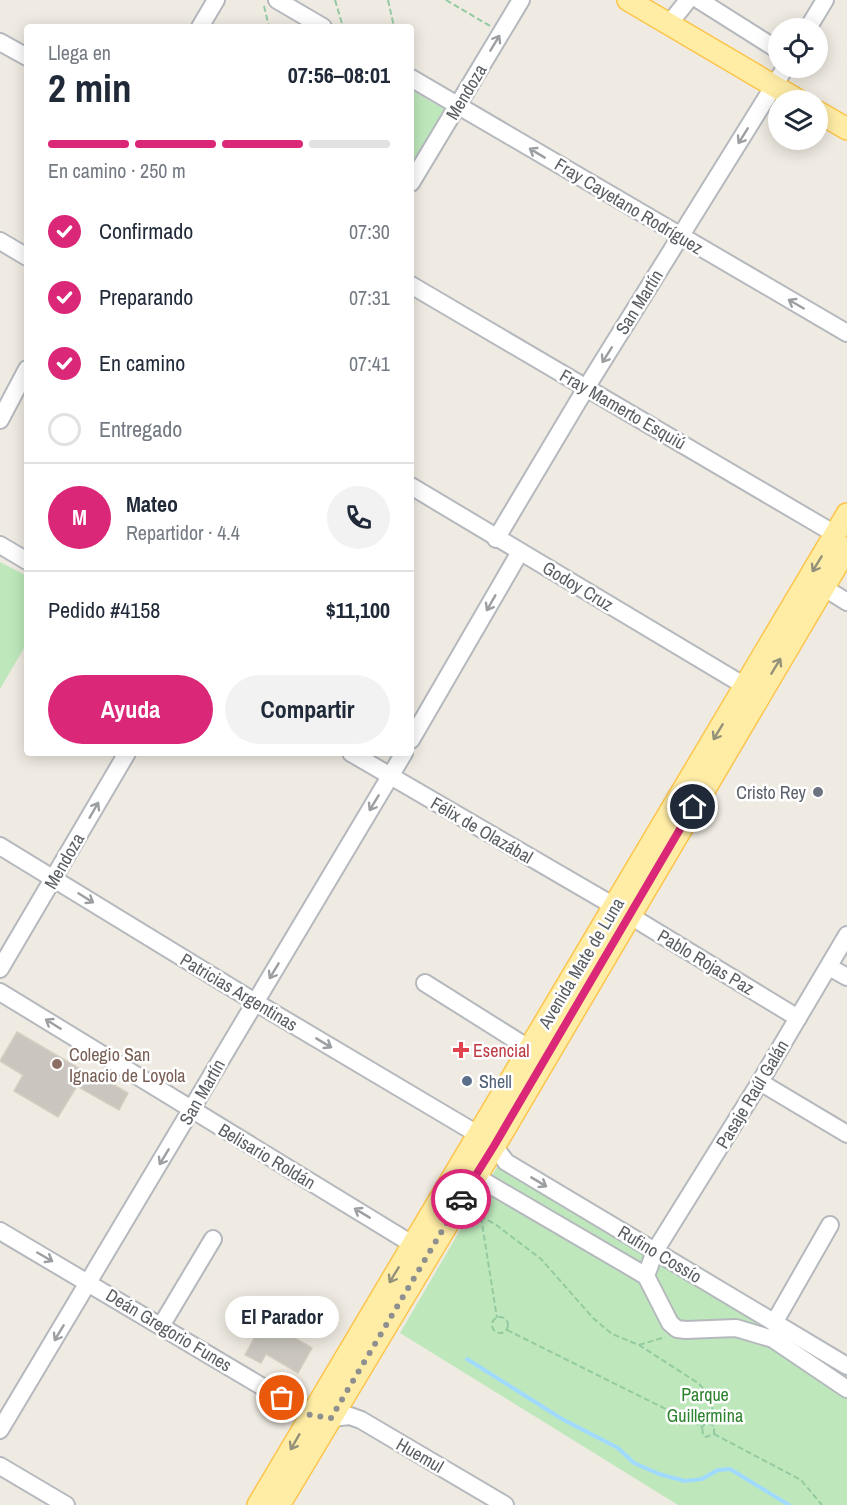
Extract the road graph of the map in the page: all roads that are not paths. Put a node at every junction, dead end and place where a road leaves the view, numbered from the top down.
1 (216, 0) edge
2 (277, 0) edge
3 (522, 0) edge
4 (628, 0) edge
5 (688, 0) edge
6 (699, 0) edge
7 (825, 0) edge
8 (814, 18) edge
9 (202, 24) edge
10 (318, 24) edge
11 (669, 24) junction
12 (0, 42) edge
13 (768, 44) edge
14 (24, 55) edge
15 (779, 78) edge
16 (414, 80) edge
17 (774, 86) junction
18 (781, 90) edge
19 (458, 105) junction
20 (828, 118) edge
21 (847, 129) edge
22 (414, 178) edge
23 (680, 237) junction
24 (0, 241) edge
25 (24, 254) edge
26 (414, 287) edge
27 (847, 333) edge
28 (24, 374) edge
29 (586, 388) junction
30 (1, 414) edge
31 (414, 488) edge
32 (847, 514) edge
33 (496, 539) junction
34 (841, 541) edge
35 (0, 545) edge
36 (520, 552) junction
37 (24, 559) edge
38 (823, 587) junction
39 (847, 602) edge
40 (745, 686) junction
41 (414, 735) edge
42 (125, 756) edge
43 (356, 756) edge
44 (402, 756) edge
45 (390, 776) junction
46 (0, 846) edge
47 (54, 878) junction
48 (622, 911) junction
49 (847, 935) edge
50 (829, 967) junction
51 (0, 969) edge
52 (847, 977) edge
53 (424, 983) dead end
54 (0, 992) edge
55 (255, 1002) junction
56 (798, 1018) junction
57 (530, 1049) junction
58 (760, 1082) junction
59 (192, 1110) junction
60 (847, 1134) edge
61 (486, 1140) junction
62 (475, 1176) junction
63 (830, 1225) dead end
64 (0, 1231) edge
65 (213, 1239) dead end
66 (412, 1244) junction
67 (654, 1251) junction
68 (646, 1276) junction
69 (90, 1283) junction
70 (774, 1323) junction
71 (161, 1326) junction
72 (847, 1366) edge
73 (847, 1389) edge
74 (321, 1416) junction
75 (0, 1430) edge
76 (0, 1466) edge
77 (504, 1504) edge
78 (66, 1505) edge
79 (258, 1505) edge
80 (279, 1505) edge

1 - 9 street
2 - 10 street
19 -> 3 street, Mendoza
4 - 11 main road
5 - 11 street
6 - 13 street
7 - 8 street
11 - 17 main road
12 - 14 street
15 - 17 street, San Martín
16 - 19 street, Fray Cayetano Rodríguez
17 - 18 main road
17 -> 23 street, San Martín
19 - 22 street, Mendoza
23 -> 19 street, Fray Cayetano Rodríguez
20 - 21 main road
27 -> 23 street, Fray Cayetano Rodríguez
23 -> 29 street, San Martín
24 - 25 street
26 - 29 street, Fray Mamerto Esquiú
28 - 30 street
29 - 33 street, San Martín
29 - 34 street, Fray Mamerto Esquiú
31 - 33 street, Godoy Cruz
32 - 34 main road, Avenida Mate de Luna
33 - 36 street, Godoy Cruz
34 - 38 main road, Avenida Mate de Luna
34 -> 40 main road, Avenida Mate de Luna
35 - 37 street
36 - 40 street, Godoy Cruz
36 -> 41 street
38 - 39 street
48 -> 38 main road, Avenida Mate de Luna
40 -> 48 main road, Avenida Mate de Luna
47 -> 42 street, Mendoza
43 - 45 street, Félix de Olazábal
44 - 45 street, San Martín
45 - 48 street, Félix de Olazábal
45 -> 55 street, San Martín
46 - 47 street, Patricias Argentinas
47 - 51 street, Mendoza
47 -> 55 street, Patricias Argentinas
48 - 56 street, Pablo Rojas Paz
48 - 57 main road, Avenida Mate de Luna
48 - 61 main road, Avenida Mate de Luna
49 - 50 street, Pasaje Raúl Galán
50 - 52 street
50 - 56 street, Pasaje Raúl Galán
53 - 57 street
59 -> 54 street, Belisario Roldán
55 - 59 street, San Martín
55 -> 61 street, Patricias Argentinas
56 - 58 street, Pasaje Raúl Galán
57 - 61 main road, Avenida Mate de Luna
58 - 60 street
58 - 67 street, Pasaje Raúl Galán
66 -> 59 street, Belisario Roldán
59 -> 69 street, San Martín
61 - 62 main road, Avenida Mate de Luna
61 - 66 main road, Avenida Mate de Luna
61 -> 67 street, Rufino Cossío
62 - 68 street
62 - 74 main road, Avenida Mate de Luna
63 - 70 street
64 -> 69 street, Deán Gregorio Funes
65 - 71 street
66 -> 74 main road, Avenida Mate de Luna
67 - 68 street, Pasaje Raúl Galán
67 - 70 street, Rufino Cossío
68 - 73 street
69 - 71 street, Deán Gregorio Funes
69 -> 75 street, San Martín
70 - 72 street, Rufino Cossío
71 - 74 street, Deán Gregorio Funes
74 - 77 street, Huemul
74 -> 79 main road, Avenida Mate de Luna
74 - 80 main road, Avenida Mate de Luna
76 - 78 street

